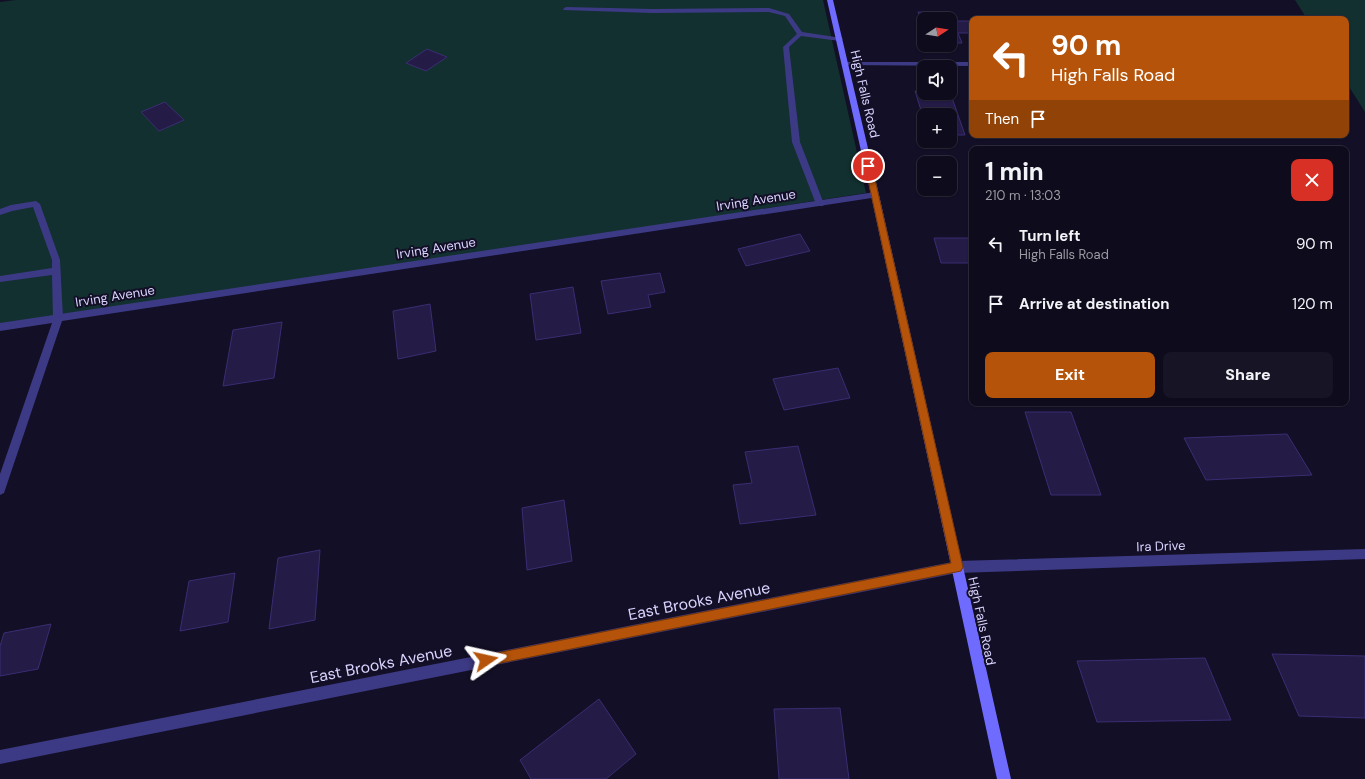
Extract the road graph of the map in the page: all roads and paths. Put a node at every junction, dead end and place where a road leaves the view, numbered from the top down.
1 (830, 0) edge
2 (566, 9) dead end
3 (800, 34) junction
4 (840, 39) junction
5 (846, 64) junction
6 (969, 64) edge
7 (875, 195) junction
8 (820, 204) junction
9 (0, 212) edge
10 (56, 271) junction
11 (0, 279) edge
12 (58, 318) junction
13 (0, 327) edge
14 (0, 490) edge
15 (1365, 554) edge
16 (957, 567) junction
17 (0, 757) edge
18 (1004, 779) edge

1 - 4 street, High Falls Road
2 - 3 street
3 - 4 street
3 - 8 street
4 - 5 street, High Falls Road
5 - 6 street
5 - 7 street, High Falls Road
7 - 8 street, Irving Avenue
7 - 16 street, High Falls Road
8 - 12 street, Irving Avenue
9 - 10 street
10 - 11 street
10 - 12 street
12 - 13 street, Irving Avenue
12 - 14 street
15 - 16 street, Ira Drive
16 - 17 street, East Brooks Avenue
16 - 18 street, High Falls Road

